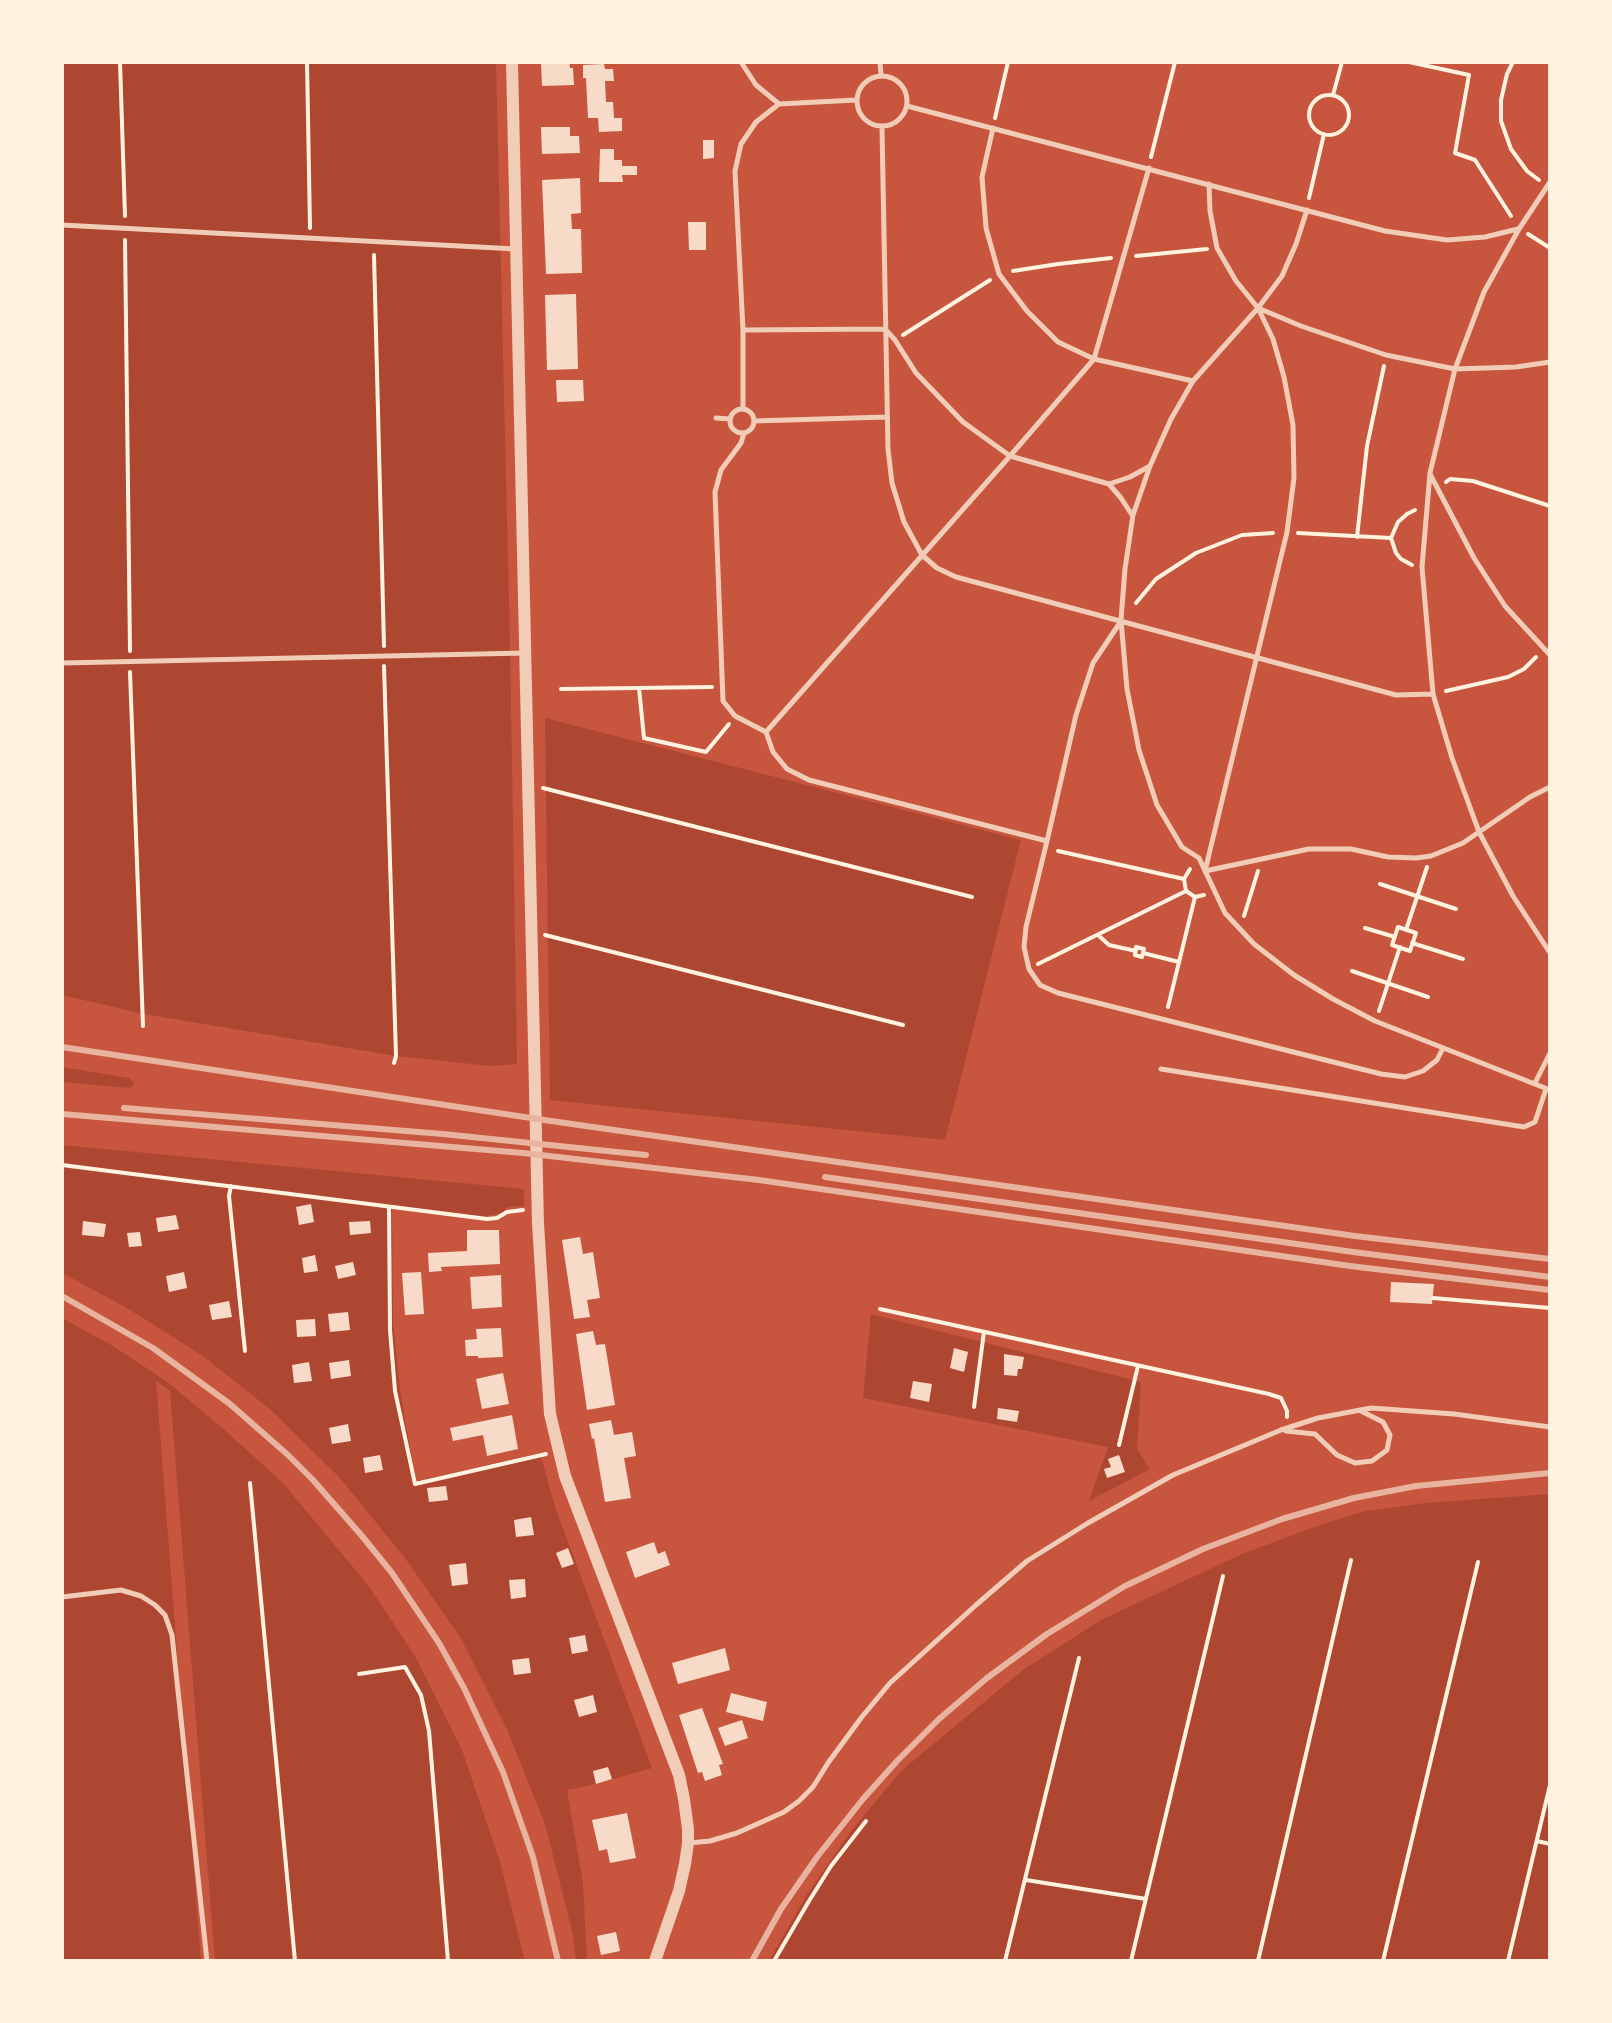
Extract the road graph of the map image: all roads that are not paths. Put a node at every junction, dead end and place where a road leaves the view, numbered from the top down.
1 (512, 62) edge
2 (741, 62) edge
3 (880, 62) edge
4 (881, 75) junction
5 (856, 100) junction
6 (779, 104) junction
7 (907, 106) junction
8 (882, 127) junction
9 (993, 128) junction
10 (1149, 168) junction
11 (1209, 184) junction
12 (1548, 184) edge
13 (1307, 210) junction
14 (62, 225) edge
15 (1519, 229) junction
16 (516, 249) junction
17 (1258, 308) junction
18 (885, 329) junction
19 (743, 330) junction
20 (1094, 359) junction
21 (1550, 362) edge
22 (1455, 369) junction
23 (1193, 381) junction
24 (743, 409) junction
25 (887, 417) junction
26 (716, 418) dead end
27 (730, 419) junction
28 (754, 421) junction
29 (744, 433) junction
30 (1010, 456) junction
31 (1150, 466) junction
32 (1430, 473) junction
33 (1109, 484) junction
34 (1133, 515) junction
35 (922, 555) junction
36 (1121, 620) junction
37 (526, 653) junction
38 (1550, 655) edge
39 (1257, 656) junction
40 (62, 663) edge
41 (1433, 694) junction
42 (766, 732) junction
43 (1550, 787) edge
44 (1479, 832) junction
45 (1046, 845) junction
46 (1205, 871) junction
47 (1550, 953) edge
48 (1443, 1048) junction
49 (1550, 1053) edge
50 (1161, 1069) dead end
51 (1535, 1083) junction
52 (1548, 1090) edge
53 (1360, 1410) junction
54 (1550, 1427) edge
55 (1281, 1430) junction
56 (62, 1597) edge
57 (688, 1843) junction
58 (207, 1961) edge
59 (655, 1961) edge

1 - 16 street
2 - 6 lane
3 - 4 lane
4 - 5 lane
4 - 7 lane
5 - 6 lane
5 - 8 lane
6 - 19 lane
7 - 8 lane
7 - 9 lane
8 - 18 lane
9 - 10 lane
9 - 20 lane
10 - 11 lane
10 - 20 lane
11 - 13 lane
11 - 17 lane
12 - 15 lane
13 - 15 lane
13 - 17 lane
14 - 16 lane
15 - 22 lane
16 - 37 street
17 - 22 lane
17 - 23 lane
17 - 39 lane
18 - 19 lane
18 - 25 lane
18 - 30 lane
19 - 24 lane
20 - 23 lane
20 - 30 lane
21 - 22 lane
22 - 32 lane
23 - 31 lane
24 - 27 lane
24 - 28 lane
25 - 28 lane
25 - 35 lane
26 - 27 lane
27 - 29 lane
28 - 29 lane
29 - 42 lane
30 - 33 lane
30 - 35 lane
31 - 33 lane
31 - 34 lane
32 - 38 lane
32 - 41 lane
33 - 34 lane
34 - 36 lane
35 - 36 lane
35 - 42 lane
36 - 39 lane
36 - 45 lane
36 - 46 lane
37 - 40 lane
37 - 57 street
39 - 41 lane
39 - 46 lane
41 - 44 lane
42 - 45 lane
43 - 44 lane
44 - 46 lane
44 - 47 lane
45 - 48 lane
46 - 48 lane
48 - 51 lane
49 - 51 lane
50 - 52 lane
51 - 52 lane
53 - 54 lane
53 - 55 lane
53 - 55 lane
55 - 57 lane
56 - 58 lane
57 - 59 street

